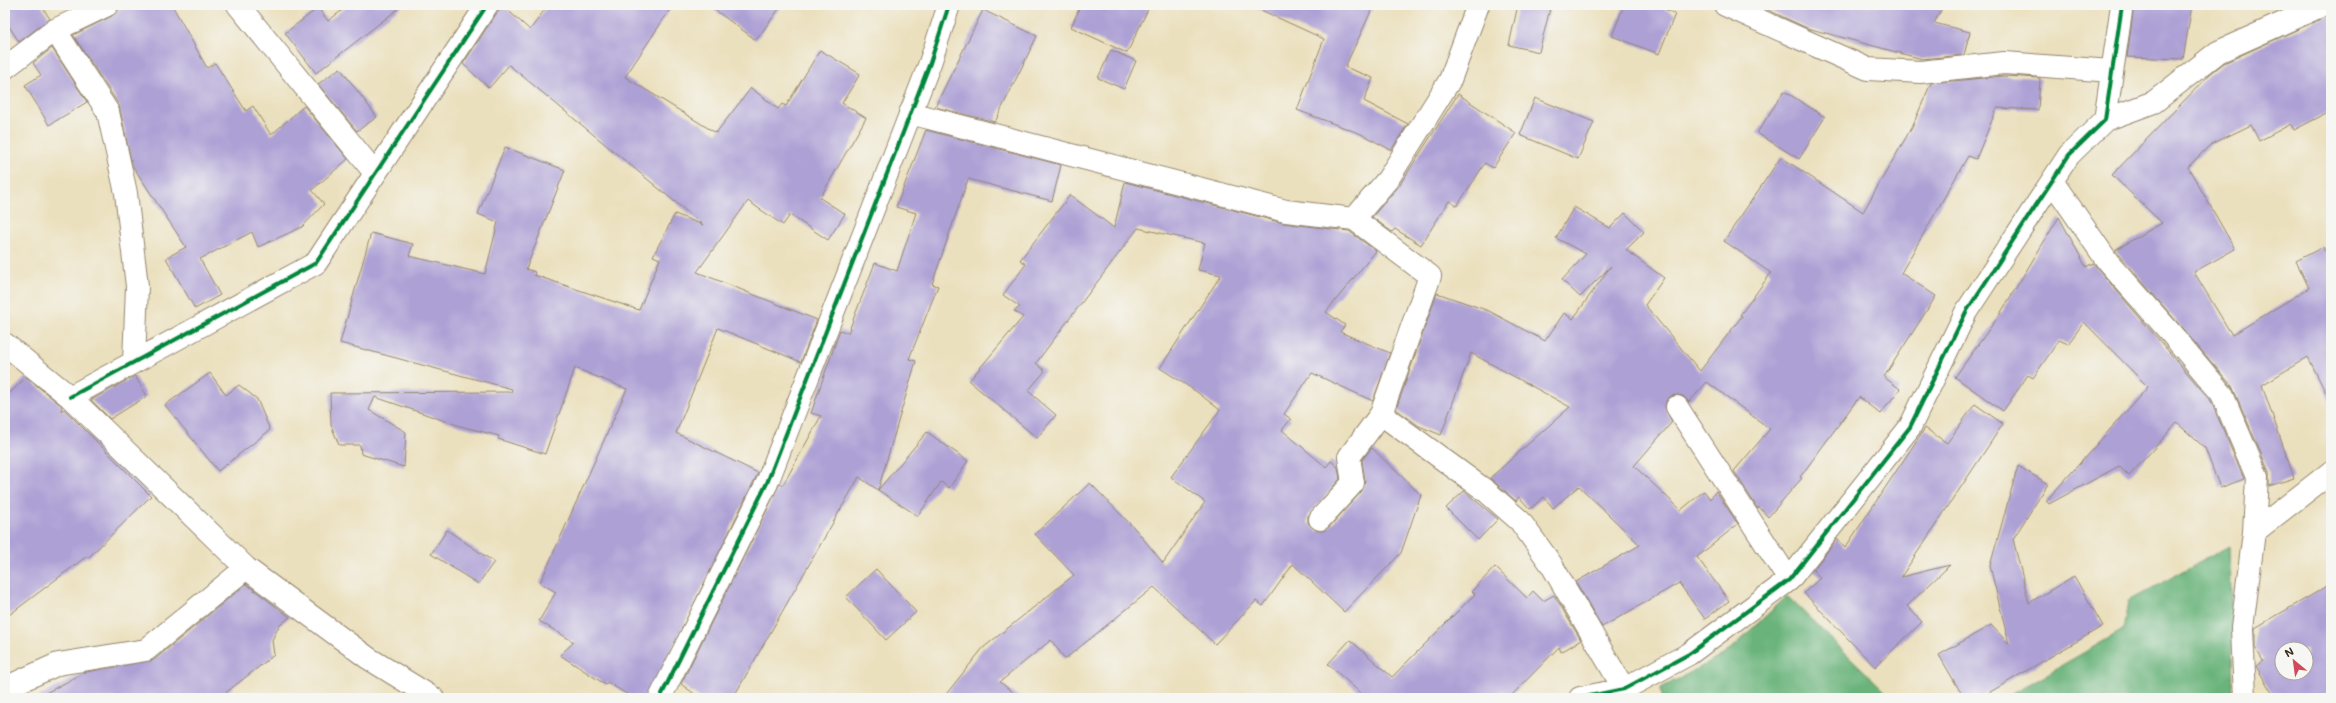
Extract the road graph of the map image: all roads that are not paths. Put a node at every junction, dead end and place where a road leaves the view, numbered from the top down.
1 (107, 5) edge
2 (238, 5) edge
3 (486, 5) edge
4 (949, 5) edge
5 (1478, 5) edge
6 (1725, 5) edge
7 (2122, 5) edge
8 (2323, 5) edge
9 (55, 30) junction
10 (5, 68) edge
11 (2112, 71) junction
12 (910, 113) junction
13 (2105, 120) junction
14 (375, 173) junction
15 (2052, 181) junction
16 (1354, 218) junction
17 (5, 344) edge
18 (134, 362) junction
19 (70, 397) junction
20 (1677, 407) dead end
21 (1381, 414) junction
22 (2331, 472) edge
23 (1320, 519) dead end
24 (2254, 532) junction
25 (246, 568) junction
26 (1789, 580) junction
27 (5, 688) edge
28 (1624, 689) junction
29 (433, 698) edge
30 (660, 698) edge
31 (1580, 698) edge
32 (2245, 698) edge

1 - 9 street
2 - 14 street
3 - 14 street
4 - 12 street
5 - 16 street
6 - 11 street
7 - 11 street
8 - 13 street
9 - 10 street
9 - 18 street
11 - 13 street
12 - 16 street
12 - 30 street
13 - 15 street
14 - 18 street
15 - 24 street
15 - 26 street
16 - 21 street
17 - 19 street
18 - 19 street
19 - 25 street
20 - 26 street
21 - 23 street
21 - 28 street
22 - 24 street
24 - 32 street
25 - 27 street
25 - 29 street
26 - 28 street
28 - 31 street

